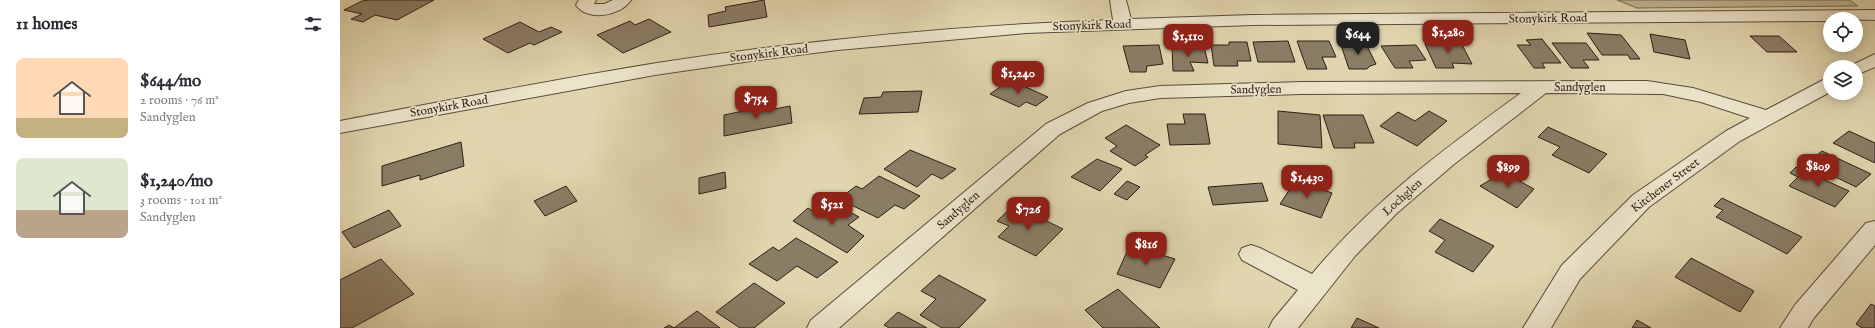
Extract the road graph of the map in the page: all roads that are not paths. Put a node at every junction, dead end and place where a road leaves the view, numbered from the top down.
1 (588, 0) edge
2 (623, 0) edge
3 (1118, 0) edge
4 (1869, 0) edge
5 (1875, 4) edge
6 (1875, 15) edge
7 (1123, 24) junction
8 (1875, 60) edge
9 (1863, 66) edge
10 (1542, 87) junction
11 (1823, 88) edge
12 (1768, 118) junction
13 (340, 127) edge
14 (1875, 229) edge
15 (1251, 254) dead end
16 (1315, 287) junction
17 (821, 328) edge
18 (1283, 328) edge
19 (1537, 328) edge
20 (1794, 328) edge

1 - 2 street
3 - 7 street
4 - 5 street
6 - 7 street, Stonykirk Road
7 - 13 street, Stonykirk Road
8 - 9 street
10 - 12 street, Sandyglen
10 - 16 street, Lochglen
10 - 17 street, Sandyglen
11 - 12 street, Kitchener Street
12 - 19 street, Kitchener Street
14 - 20 street
15 - 16 street
16 - 18 street, Lochglen

